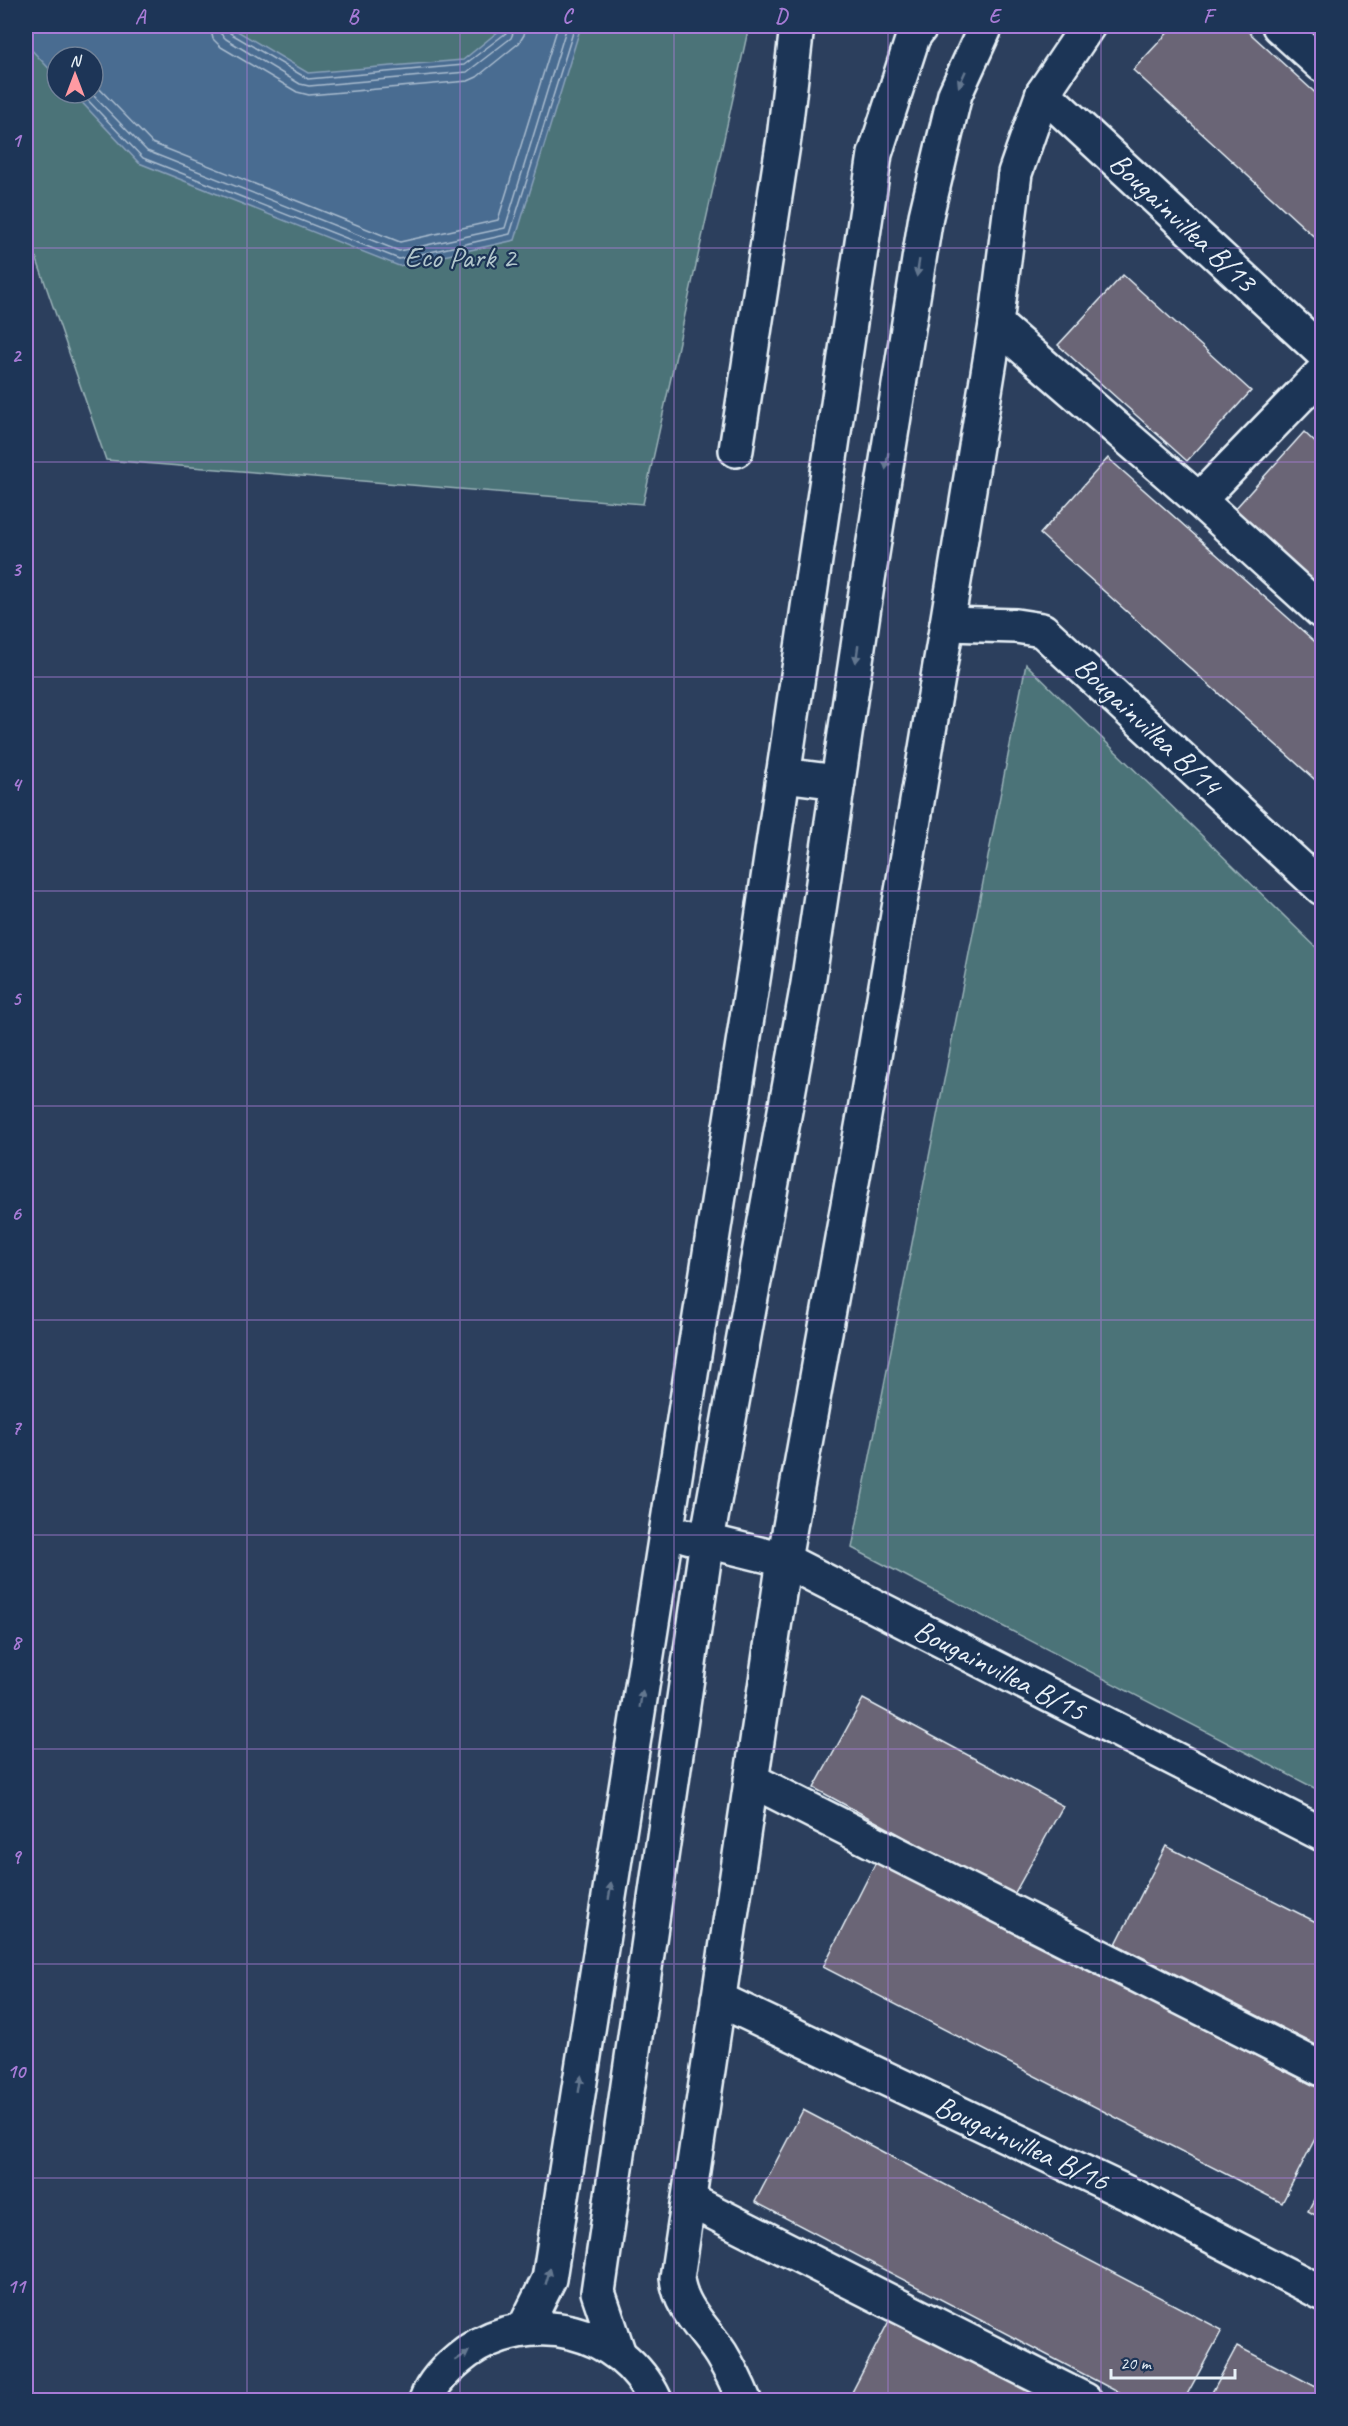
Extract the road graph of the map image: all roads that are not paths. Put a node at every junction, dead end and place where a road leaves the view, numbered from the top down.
1 (797, 26) edge
2 (921, 26) edge
3 (986, 26) edge
4 (1088, 26) edge
5 (1279, 26) edge
6 (1323, 64) edge
7 (1043, 93) junction
8 (996, 324) junction
9 (1323, 352) edge
10 (1323, 373) edge
11 (736, 450) dead end
12 (1199, 500) junction
13 (1323, 612) edge
14 (947, 624) junction
15 (783, 775) junction
16 (838, 782) junction
17 (1323, 888) edge
18 (667, 1533) junction
19 (707, 1540) junction
20 (784, 1560) junction
21 (751, 1780) junction
22 (1323, 1834) edge
23 (718, 1998) junction
24 (1323, 2069) edge
25 (689, 2200) junction
26 (1323, 2293) edge
27 (524, 2329) junction
28 (619, 2354) junction
29 (426, 2400) edge
30 (655, 2400) edge
31 (744, 2400) edge
32 (1085, 2400) edge

1 - 11 street
2 - 15 street
3 -> 16 street
4 - 7 street
5 - 6 street
7 - 8 street
7 - 9 street, Bougainvillea B/13
8 - 12 street
8 - 14 street
10 - 12 street
12 - 13 street
14 - 17 street, Bougainvillea B/14
14 - 20 street
15 - 16 street
15 - 18 street
16 - 19 street
18 - 19 street, Bougainvillea B/15
27 -> 18 street
19 - 20 street, Bougainvillea B/15
19 - 28 street
20 - 21 street
20 - 22 street, Bougainvillea B/15
21 - 23 street
21 - 24 street
23 - 25 street
23 - 26 street, Bougainvillea B/16
25 - 31 street
25 - 32 street
27 - 28 street
29 -> 27 street
28 - 30 street

